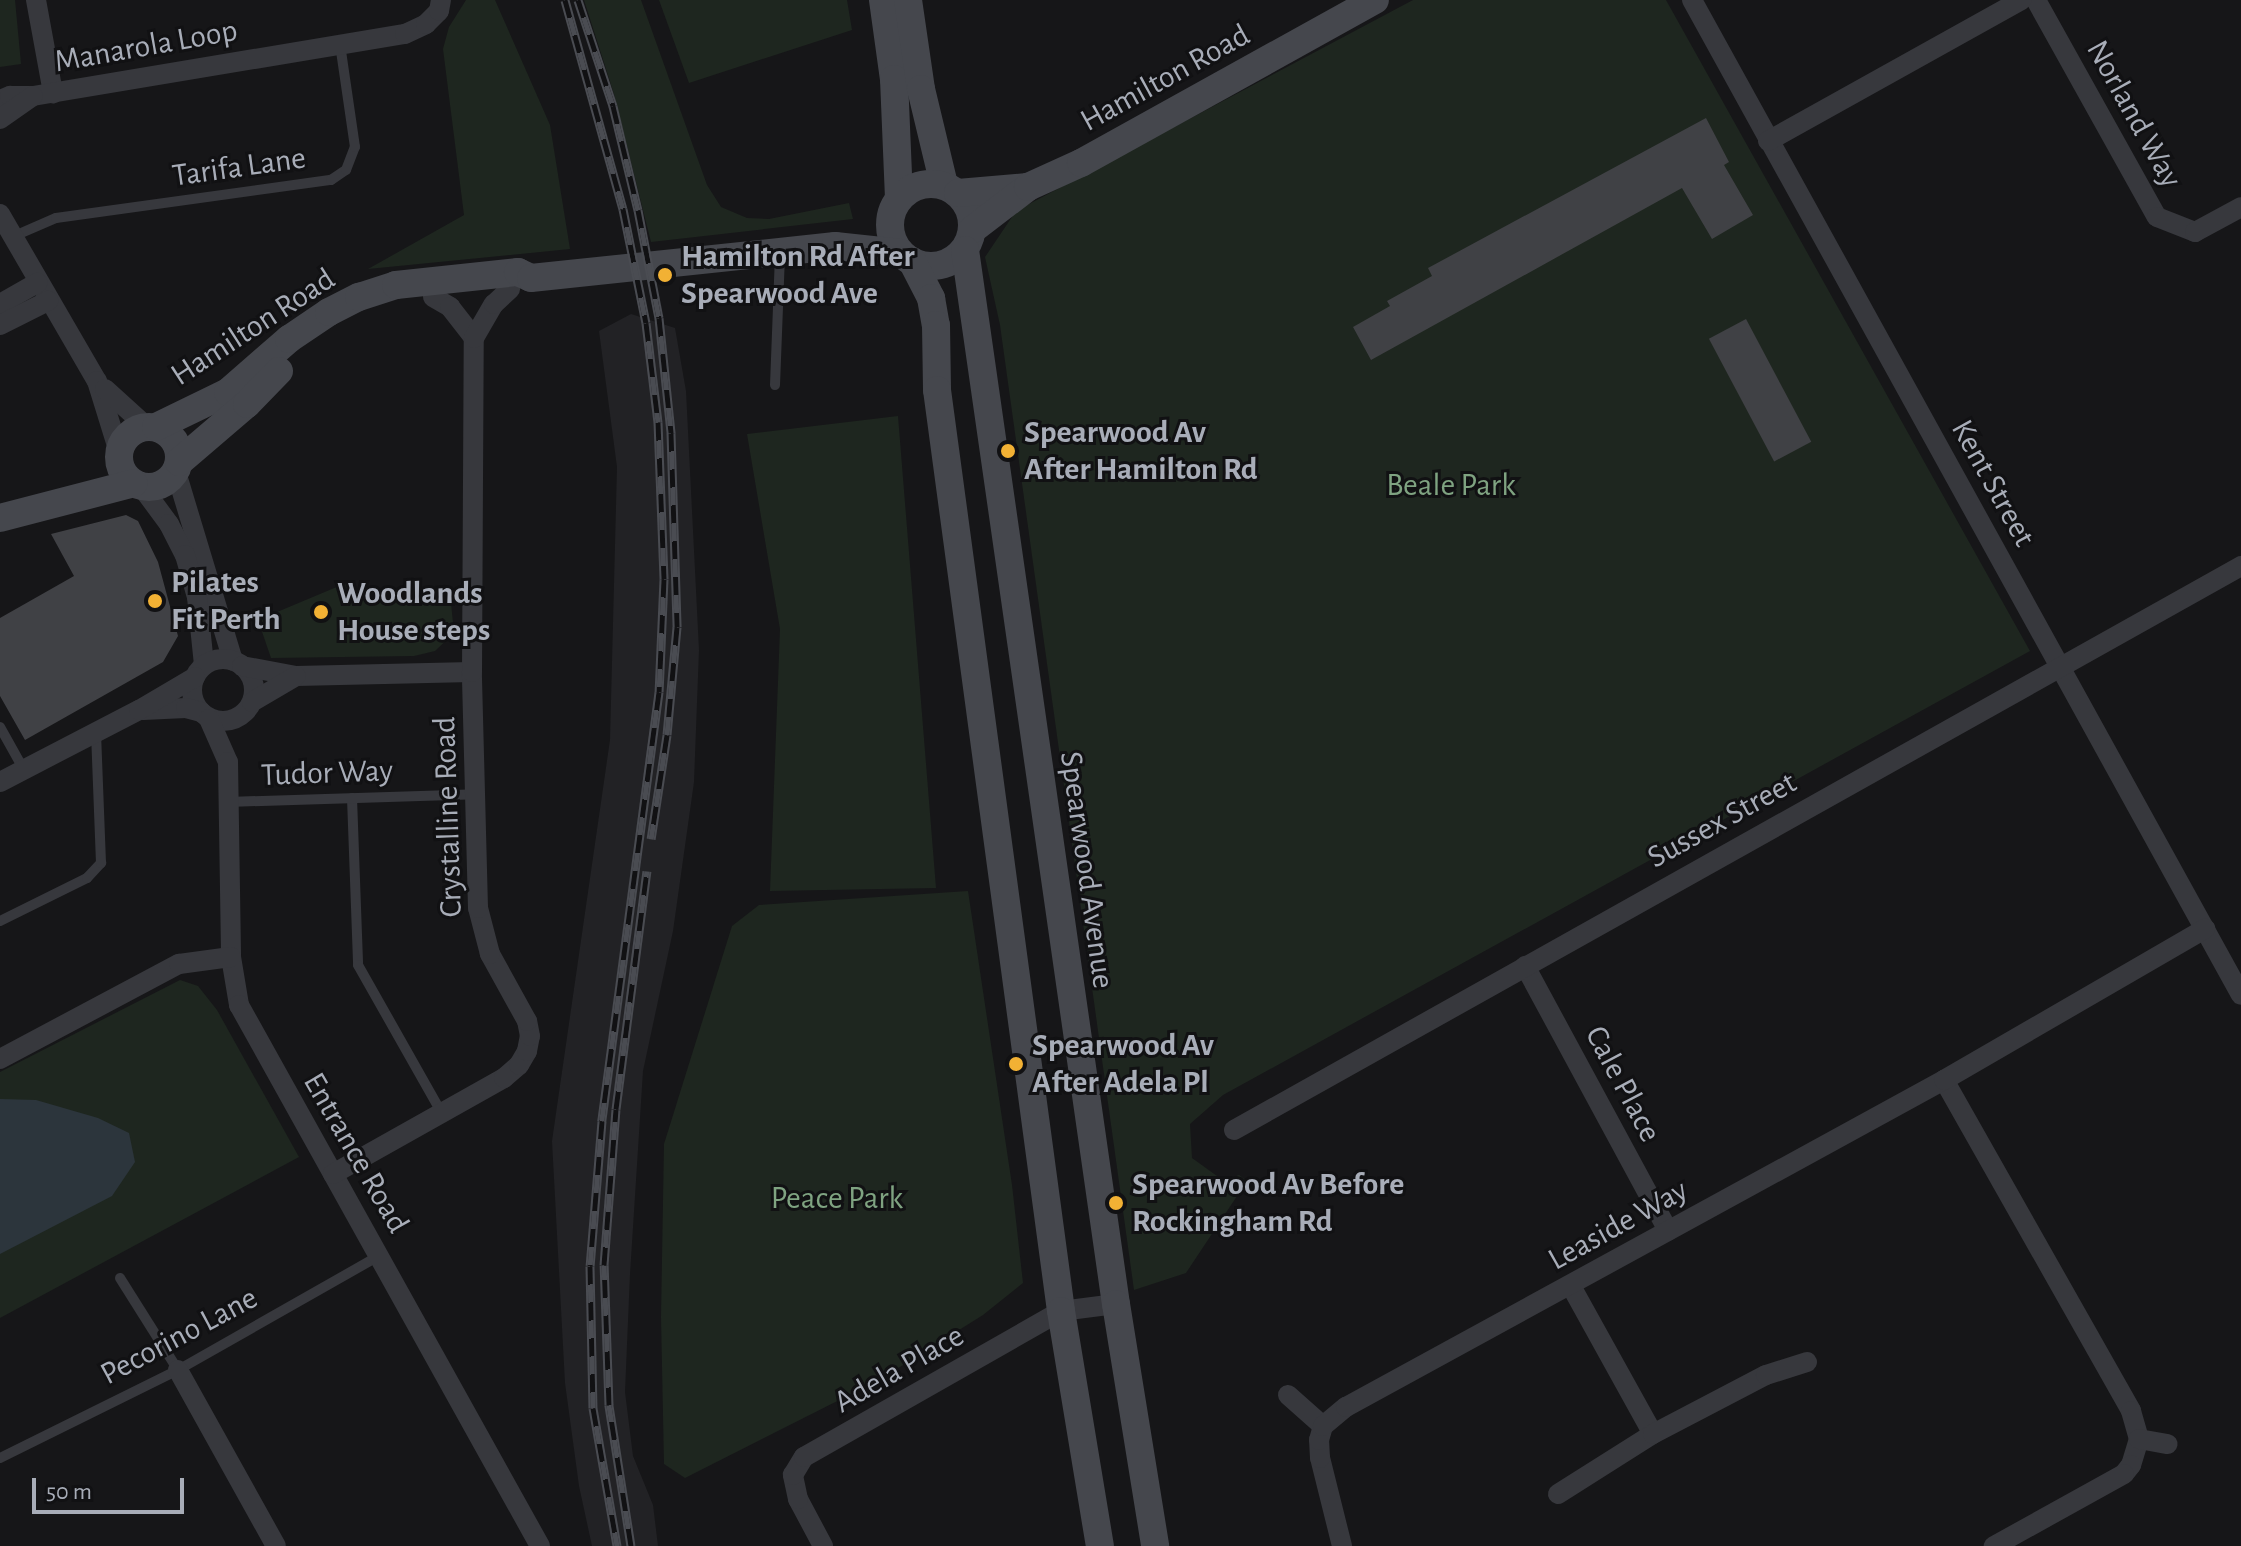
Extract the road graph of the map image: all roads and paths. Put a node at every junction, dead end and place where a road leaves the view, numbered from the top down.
1 (36, 0) edge
2 (441, 0) edge
3 (883, 0) edge
4 (908, 0) edge
5 (1375, 0) edge
6 (1692, 0) edge
7 (2021, 0) edge
8 (2036, 0) edge
9 (340, 44) junction
10 (43, 94) junction
11 (0, 100) edge
12 (0, 119) edge
13 (1768, 141) junction
14 (1028, 187) junction
15 (951, 189) junction
16 (2241, 207) edge
17 (895, 210) junction
18 (0, 214) edge
19 (12, 237) junction
20 (968, 240) junction
21 (835, 246) junction
22 (780, 250) junction
23 (907, 257) junction
24 (521, 284) junction
25 (42, 292) junction
26 (433, 297) junction
27 (0, 304) edge
28 (0, 325) edge
29 (474, 338) junction
30 (97, 381) junction
31 (775, 385) dead end
32 (151, 427) junction
33 (119, 454) junction
34 (178, 467) junction
35 (137, 484) junction
36 (0, 503) edge
37 (0, 518) edge
38 (2241, 566) edge
39 (238, 663) junction
40 (2060, 665) junction
41 (199, 671) junction
42 (472, 672) junction
43 (296, 676) junction
44 (247, 708) junction
45 (139, 710) junction
46 (205, 715) junction
47 (0, 727) edge
48 (96, 731) junction
49 (228, 762) junction
50 (24, 770) junction
51 (0, 782) edge
52 (476, 794) junction
53 (352, 798) junction
54 (228, 802) junction
55 (0, 921) edge
56 (2205, 929) junction
57 (231, 957) junction
58 (1525, 966) junction
59 (2241, 995) edge
60 (0, 1059) edge
61 (1944, 1080) junction
62 (441, 1112) junction
63 (1234, 1130) dead end
64 (333, 1174) junction
65 (1668, 1231) junction
66 (379, 1256) junction
67 (120, 1278) dead end
68 (1571, 1286) junction
69 (1116, 1304) junction
70 (1061, 1311) junction
71 (1807, 1362) dead end
72 (178, 1370) junction
73 (1288, 1395) dead end
74 (1323, 1426) junction
75 (1653, 1434) junction
76 (2139, 1439) junction
77 (2168, 1444) dead end
78 (0, 1458) edge
79 (1558, 1494) dead end
80 (540, 1545) edge
81 (276, 1546) edge
82 (823, 1546) edge
83 (1100, 1546) edge
84 (1155, 1546) edge
85 (1342, 1546) edge
86 (1994, 1546) edge

1 - 10 street
2 - 9 street, Manarola Loop
3 - 17 main road
4 - 15 main road
5 - 14 main road, Hamilton Road
6 - 13 street, Kent Street
7 - 13 street
8 - 16 street, Norland Way
9 - 10 street, Manarola Loop
9 - 19 lane, Tarifa Lane
10 - 11 street, Manarola Loop
10 - 12 street, Manarola Loop
13 - 40 street, Kent Street
14 - 15 main road, Hamilton Road
14 - 20 main road, Hamilton Road
15 - 17 main road
15 - 20 main road
17 - 21 main road, Hamilton Road
17 - 23 main road
18 - 19 street
19 - 25 street
20 - 23 main road
20 - 69 main road, Spearwood Avenue
21 - 22 main road, Hamilton Road
21 - 23 main road, Hamilton Road
22 - 24 main road, Hamilton Road
22 - 31 lane
23 - 70 main road
24 - 26 main road, Hamilton Road
24 - 29 street
24 - 32 main road, Hamilton Road
25 - 27 street
25 - 28 street
25 - 30 street
26 - 29 street
26 - 34 main road, Hamilton Road
29 - 42 street, Crystalline Road
30 - 32 street
30 - 33 street
32 - 33 main road
32 - 34 main road
33 - 35 main road
33 - 36 main road
34 - 35 main road
34 - 39 street
35 - 37 main road
35 - 41 street
38 - 40 street, Sussex Street
39 - 41 street
39 - 43 street
39 - 44 street
40 - 56 street, Kent Street
40 - 58 street, Sussex Street
41 - 45 street
41 - 46 street
42 - 43 street
42 - 52 street, Crystalline Road
43 - 44 street
44 - 46 street
44 - 49 street, Entrance Road
45 - 46 street
45 - 48 street
46 - 49 street, Entrance Road
47 - 50 lane
48 - 50 street
48 - 55 lane
49 - 54 street, Entrance Road
50 - 51 street
52 - 53 lane, Tudor Way
52 - 62 street, Crystalline Road
53 - 54 lane, Tudor Way
53 - 62 lane
54 - 57 street, Entrance Road
56 - 59 street, Kent Street
56 - 61 street, Leaside Way
57 - 60 street
57 - 64 street, Entrance Road
58 - 63 street, Sussex Street
58 - 65 street, Cale Place
61 - 65 street, Leaside Way
61 - 76 street
62 - 64 street, Crystalline Road
64 - 66 street, Entrance Road
65 - 68 street, Leaside Way
66 - 72 lane, Pecorino Lane
66 - 80 street, Entrance Road
67 - 72 lane
68 - 74 street, Leaside Way
68 - 75 street
69 - 70 street, Adela Place
69 - 84 main road, Spearwood Avenue
70 - 82 street, Adela Place
70 - 83 main road
71 - 75 street
72 - 78 lane, Pecorino Lane
72 - 81 street
73 - 74 street
74 - 85 street
75 - 79 street
76 - 77 street
76 - 86 street

